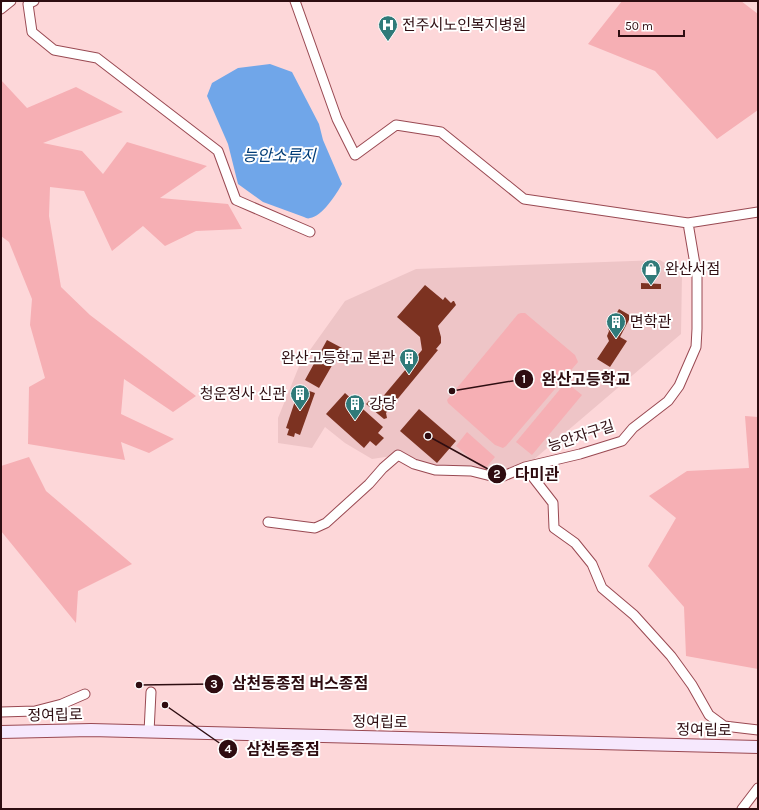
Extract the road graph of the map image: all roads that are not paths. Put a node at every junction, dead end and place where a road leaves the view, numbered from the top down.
1 (11, 1) edge
2 (295, 1) edge
3 (29, 2) edge
4 (1, 9) edge
5 (758, 212) edge
6 (688, 223) junction
7 (310, 232) dead end
8 (525, 467) junction
9 (268, 522) dead end
10 (151, 692) dead end
11 (85, 694) dead end
12 (1, 712) edge
13 (758, 730) edge
14 (1, 732) edge
15 (149, 732) junction
16 (758, 747) edge
17 (758, 788) edge
18 (742, 809) edge

1 - 4 street
2 - 6 street
3 - 7 street
5 - 6 street
6 - 8 street, 능안자구길
8 - 9 street, 능안자구길
8 - 13 street, 정여립로
10 - 15 street
11 - 12 street
14 - 15 street, 정여립로
15 - 16 street, 정여립로
17 - 18 street

